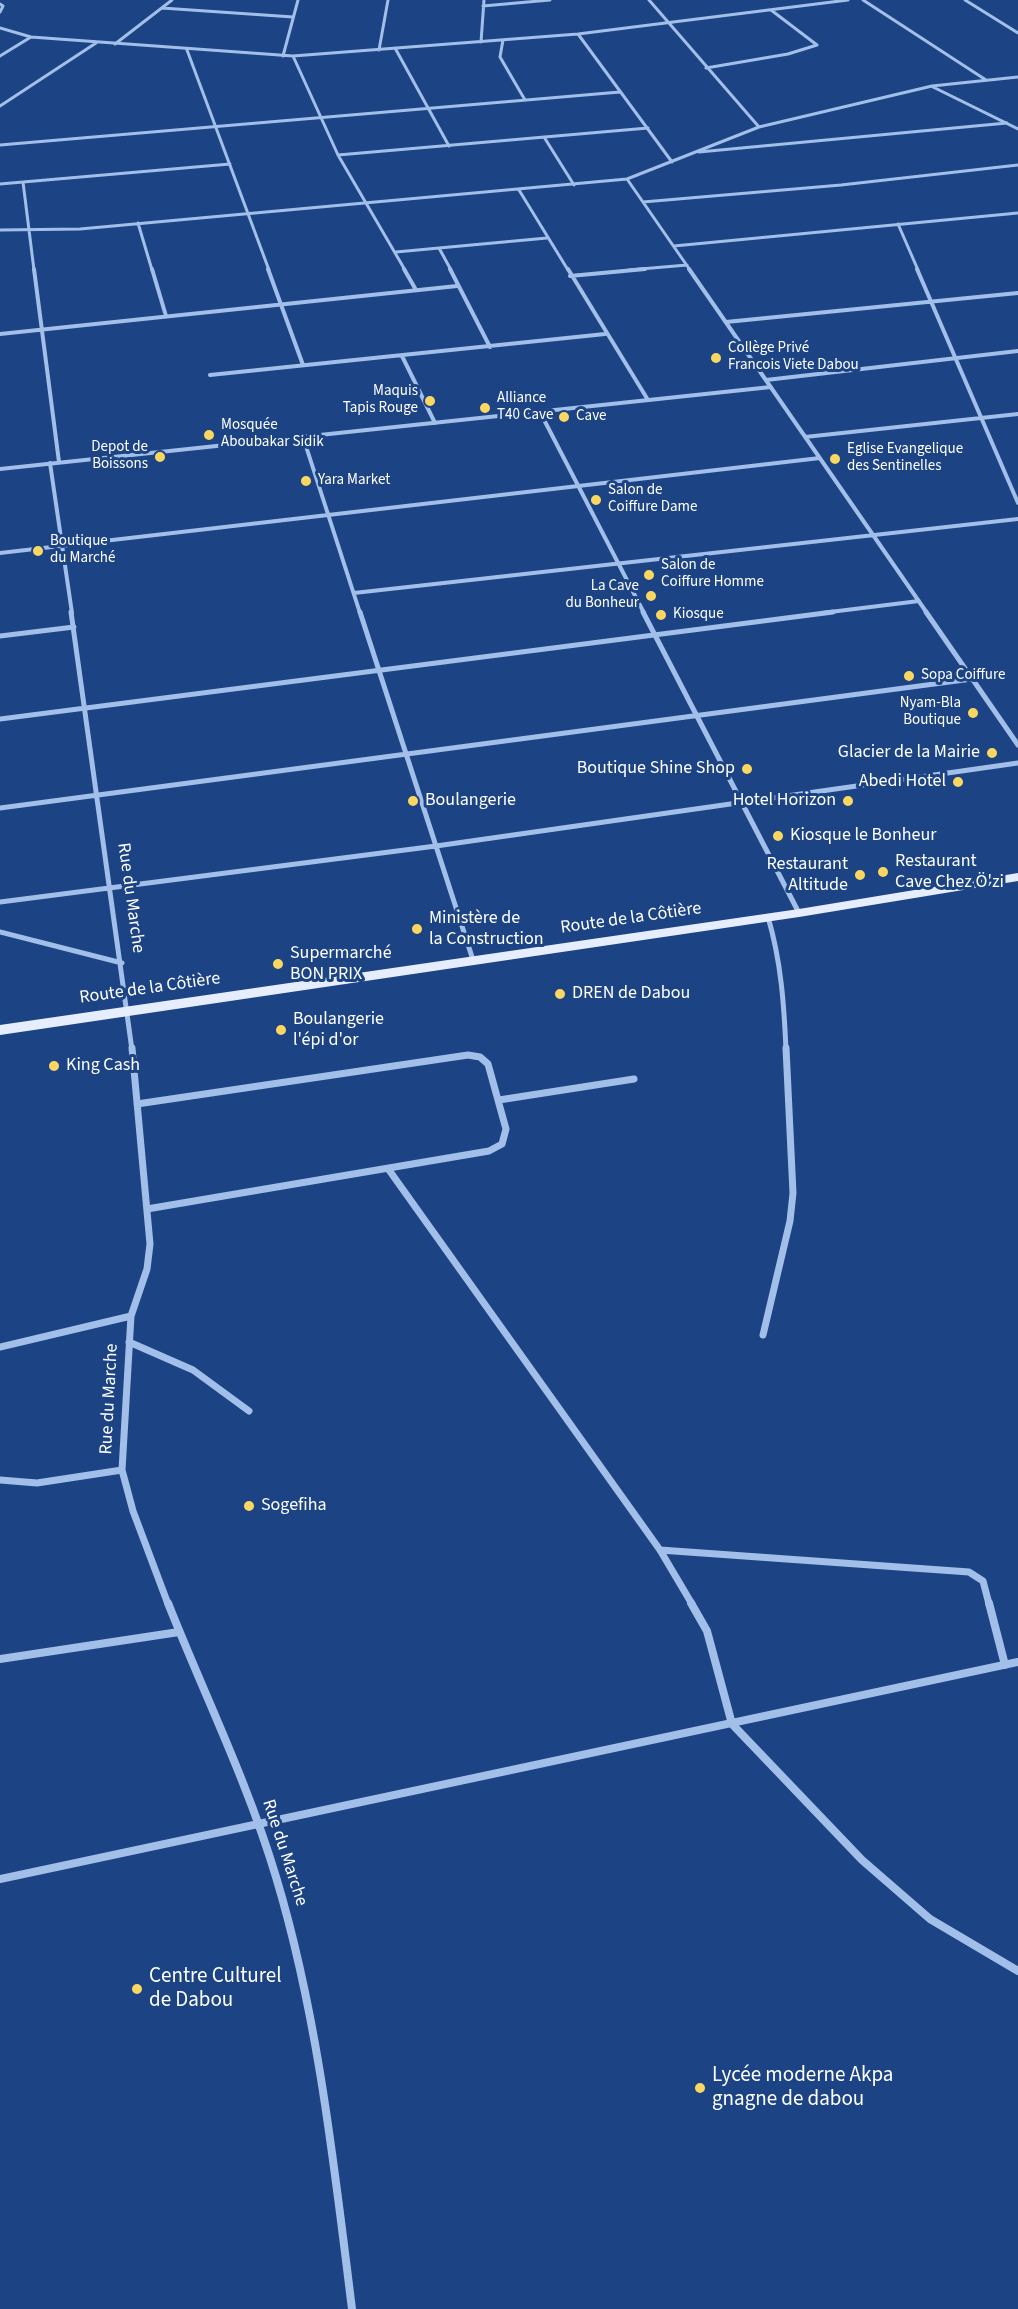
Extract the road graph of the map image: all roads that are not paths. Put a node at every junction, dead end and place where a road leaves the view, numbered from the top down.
1 (172, 0) edge
2 (298, 0) edge
3 (388, 0) edge
4 (484, 0) edge
5 (550, 0) edge
6 (649, 0) edge
7 (848, 0) edge
8 (863, 0) edge
9 (965, 0) edge
10 (0, 4) edge
11 (483, 6) junction
12 (162, 8) junction
13 (771, 10) junction
14 (0, 12) edge
15 (293, 17) junction
16 (669, 24) junction
17 (0, 28) edge
18 (1018, 33) edge
19 (578, 34) junction
20 (31, 37) junction
21 (503, 40) junction
22 (481, 42) junction
23 (96, 44) junction
24 (115, 44) junction
25 (395, 48) junction
26 (187, 50) junction
27 (379, 50) junction
28 (0, 56) edge
29 (283, 56) junction
30 (293, 56) junction
31 (706, 68) junction
32 (1018, 77) edge
33 (987, 80) junction
34 (932, 86) junction
35 (620, 92) junction
36 (525, 100) junction
37 (0, 106) edge
38 (429, 108) junction
39 (319, 117) junction
40 (1007, 123) junction
41 (218, 126) junction
42 (759, 127) junction
43 (648, 128) junction
44 (1018, 129) edge
45 (544, 137) junction
46 (0, 145) edge
47 (449, 146) junction
48 (696, 152) junction
49 (338, 155) junction
50 (672, 162) junction
51 (230, 164) junction
52 (1018, 165) edge
53 (627, 179) junction
54 (23, 182) junction
55 (0, 184) edge
56 (574, 185) junction
57 (519, 190) junction
58 (643, 202) junction
59 (368, 203) junction
60 (246, 213) junction
61 (1018, 213) edge
62 (138, 223) junction
63 (898, 224) junction
64 (0, 230) edge
65 (28, 231) junction
66 (546, 238) junction
67 (674, 246) junction
68 (439, 248) junction
69 (396, 252) junction
70 (687, 265) junction
71 (570, 276) junction
72 (458, 286) junction
73 (416, 290) junction
74 (1018, 293) edge
75 (280, 303) junction
76 (930, 303) junction
77 (166, 316) junction
78 (726, 322) junction
79 (40, 330) junction
80 (0, 334) edge
81 (605, 334) junction
82 (490, 347) junction
83 (1018, 351) edge
84 (402, 356) junction
85 (954, 358) junction
86 (303, 365) junction
87 (210, 375) dead end
88 (766, 380) junction
89 (771, 387) junction
90 (648, 400) junction
91 (540, 412) junction
92 (1018, 414) edge
93 (979, 416) junction
94 (435, 423) junction
95 (303, 437) junction
96 (805, 437) junction
97 (820, 458) junction
98 (59, 462) junction
99 (50, 463) junction
100 (0, 469) edge
101 (578, 486) junction
102 (1018, 503) edge
103 (328, 515) junction
104 (1018, 519) edge
105 (873, 534) junction
106 (62, 546) junction
107 (0, 553) edge
108 (618, 563) junction
109 (354, 593) junction
110 (919, 601) junction
111 (74, 627) junction
112 (0, 636) edge
113 (656, 637) junction
114 (379, 671) junction
115 (972, 679) junction
116 (85, 708) junction
117 (697, 715) junction
118 (0, 719) edge
119 (1018, 745) edge
120 (406, 754) junction
121 (1018, 763) edge
122 (98, 795) junction
123 (741, 802) junction
124 (0, 808) edge
125 (436, 846) junction
126 (1018, 877) edge
127 (111, 888) junction
128 (0, 902) edge
129 (799, 913) junction
130 (768, 917) junction
131 (0, 932) edge
132 (473, 960) junction
133 (122, 963) junction
134 (129, 1011) junction
135 (0, 1030) edge
136 (634, 1079) dead end
137 (499, 1100) junction
138 (137, 1104) junction
139 (389, 1170) junction
140 (147, 1209) junction
141 (131, 1316) junction
142 (763, 1335) dead end
143 (129, 1342) junction
144 (0, 1347) edge
145 (249, 1411) dead end
146 (122, 1470) junction
147 (0, 1480) edge
148 (660, 1550) junction
149 (179, 1632) junction
150 (0, 1659) edge
151 (1018, 1662) edge
152 (1005, 1665) junction
153 (732, 1724) junction
154 (259, 1825) junction
155 (0, 1879) edge
156 (1018, 1971) edge
157 (352, 2309) edge

1 - 12 street
2 - 15 street
3 - 27 street
4 - 11 street
5 - 11 street
6 - 16 street
7 - 13 street
8 - 33 street
9 - 18 street
10 - 14 street
11 - 22 street
12 - 15 street
12 - 24 street
13 - 16 street
13 - 31 street
15 - 29 street
16 - 19 street
16 - 31 street
17 - 20 street
19 - 21 street
19 - 35 street
20 - 23 street
20 - 28 street
21 - 22 street
21 - 36 street
22 - 25 street
23 - 24 street
23 - 37 street
24 - 26 street
25 - 27 street
25 - 38 street
26 - 29 street
26 - 41 street
27 - 30 street
29 - 30 street
30 - 39 street
31 - 42 street
32 - 33 street
33 - 34 street
34 - 40 street
34 - 42 street
35 - 36 street
35 - 43 street
36 - 38 street
38 - 39 street
38 - 47 street
39 - 41 street
39 - 49 street
40 - 44 street
40 - 48 street
41 - 46 street
41 - 51 street
42 - 48 street
43 - 45 street
43 - 50 street
45 - 47 street
45 - 56 street
47 - 49 street
48 - 50 street
49 - 59 street
50 - 53 street
51 - 54 street
51 - 60 street
52 - 58 street
53 - 56 street
53 - 58 street
54 - 55 street
54 - 65 street
56 - 57 street
57 - 59 street
57 - 66 street
58 - 67 street
59 - 60 street
59 - 69 street
60 - 62 street
60 - 75 street
61 - 63 street
62 - 65 street
62 - 77 street
63 - 67 street
63 - 76 street
64 - 65 street
65 - 79 street
66 - 68 street
66 - 71 street
67 - 70 street
68 - 69 street
68 - 72 street
69 - 73 street
70 - 71 street
70 - 78 street
71 - 81 street
72 - 73 street
72 - 82 street
73 - 75 street
74 - 76 street
75 - 77 street
75 - 86 street
76 - 78 street
76 - 85 street
77 - 79 street
78 - 88 street
79 - 80 street
79 - 98 street
81 - 82 street
81 - 90 street
82 - 84 street
83 - 85 street
84 - 86 street
84 - 94 street
85 - 88 street
85 - 93 street
86 - 87 street
88 - 89 street
89 - 90 street
89 - 96 street
90 - 91 street
91 - 94 street
91 - 101 street
92 - 93 street
93 - 96 street
93 - 102 street
94 - 95 street
95 - 98 street
95 - 103 street
96 - 97 street
97 - 101 street
97 - 105 street
98 - 99 street
99 - 100 street
99 - 106 street, Rue du Marche
101 - 103 street
101 - 108 street
103 - 106 street
103 - 109 street
104 - 105 street
105 - 108 street
105 - 110 street
106 - 107 street
106 - 111 street, Rue du Marche
108 - 109 street
108 - 113 street
109 - 114 street
110 - 113 street
110 - 115 street
111 - 112 street
111 - 116 street, Rue du Marche
113 - 114 street
113 - 117 street
114 - 116 street
114 - 120 street
115 - 117 street
115 - 119 street
116 - 118 street
116 - 122 street, Rue du Marche
117 - 120 street
117 - 123 street
120 - 122 street
120 - 125 street
121 - 123 street
122 - 124 street
122 - 127 street, Rue du Marche
123 - 125 street
123 - 129 street
125 - 127 street
125 - 132 street
126 - 129 main road, Route de la Côtière
127 - 128 street
127 - 133 street, Rue du Marche
129 - 130 main road, Route de la Côtière
130 - 132 main road, Route de la Côtière
130 - 142 street
131 - 133 street
132 - 134 main road, Route de la Côtière
133 - 134 street, Rue du Marche
134 - 135 main road, Route de la Côtière
134 - 138 street, Rue du Marche
136 - 137 street
137 - 138 street
137 - 139 street
138 - 140 street, Rue du Marche
139 - 140 street
139 - 148 street
140 - 141 street, Rue du Marche
141 - 143 street, Rue du Marche
141 - 144 street
143 - 145 street
143 - 146 street, Rue du Marche
146 - 147 street
146 - 149 street, Rue du Marche
148 - 152 street
148 - 153 street
149 - 150 street
149 - 154 street, Rue du Marche
151 - 152 street
152 - 153 street
153 - 154 street
153 - 156 street
154 - 155 street
154 - 157 street, Rue du Marche

